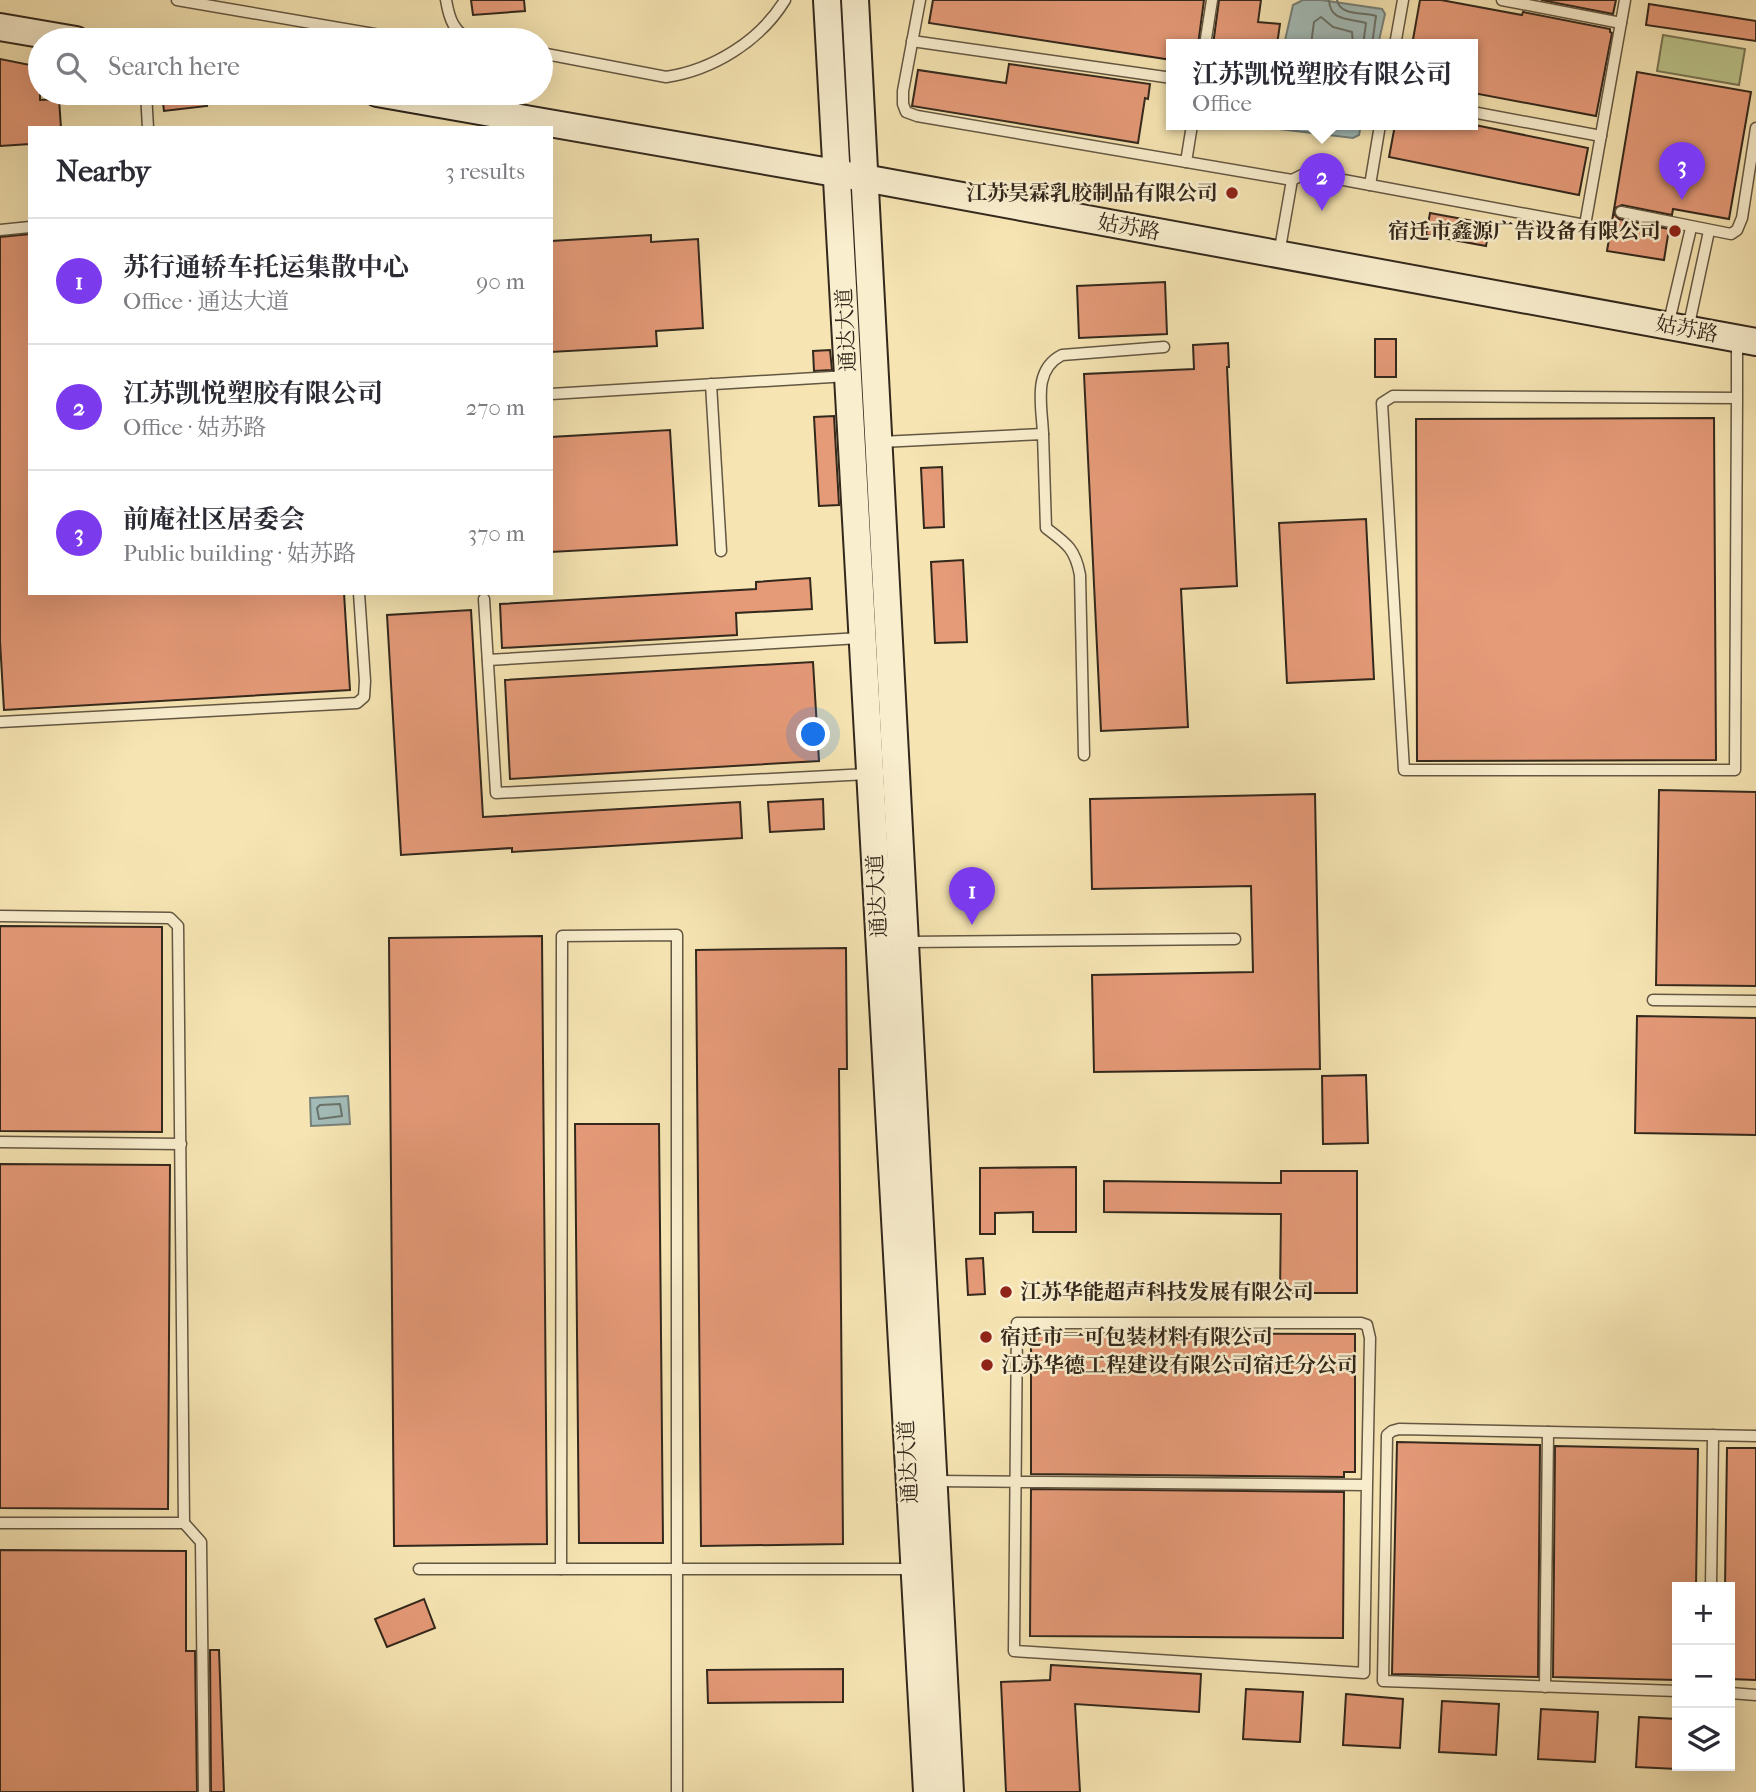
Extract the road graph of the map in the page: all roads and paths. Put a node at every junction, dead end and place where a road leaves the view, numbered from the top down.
1 (177, 0) edge
2 (446, 0) edge
3 (785, 0) edge
4 (827, 0) edge
5 (855, 0) edge
6 (920, 0) edge
7 (1212, 0) edge
8 (1403, 0) edge
9 (1502, 0) edge
10 (1625, 0) edge
11 (1621, 23) junction
12 (0, 27) edge
13 (339, 28) edge
14 (454, 28) edge
15 (28, 32) edge
16 (1206, 39) edge
17 (1396, 39) edge
18 (912, 41) junction
19 (553, 55) edge
20 (1166, 77) edge
21 (147, 105) edge
22 (519, 105) edge
23 (1478, 113) edge
24 (148, 126) edge
25 (1756, 128) edge
26 (1191, 130) edge
27 (1379, 130) edge
28 (1601, 136) junction
29 (1186, 162) junction
30 (837, 173) junction
31 (864, 178) junction
32 (1292, 180) junction
33 (1370, 185) junction
34 (1621, 212) dead end
35 (28, 227) edge
36 (1691, 228) junction
37 (0, 230) edge
38 (1709, 231) junction
39 (1279, 254) junction
40 (1678, 328) junction
41 (1747, 340) edge
42 (1164, 347) dead end
43 (875, 374) junction
44 (848, 376) junction
45 (711, 384) junction
46 (553, 394) edge
47 (1737, 398) junction
48 (1042, 434) junction
49 (878, 442) junction
50 (852, 443) junction
51 (721, 551) dead end
52 (359, 595) edge
53 (484, 599) dead end
54 (876, 637) junction
55 (488, 660) junction
56 (0, 722) edge
57 (1084, 755) dead end
58 (883, 774) junction
59 (0, 916) edge
60 (1235, 939) dead end
61 (892, 942) junction
62 (1653, 1000) dead end
63 (1756, 1001) edge
64 (0, 1142) edge
65 (181, 1144) junction
66 (1548, 1432) junction
67 (1713, 1435) junction
68 (1756, 1436) edge
69 (934, 1482) junction
70 (1015, 1482) junction
71 (1367, 1485) junction
72 (0, 1523) edge
73 (184, 1524) junction
74 (419, 1569) dead end
75 (561, 1569) junction
76 (677, 1569) junction
77 (926, 1569) junction
78 (1712, 1582) edge
79 (1545, 1687) junction
80 (1672, 1691) edge
81 (1735, 1693) edge
82 (1756, 1695) edge
83 (204, 1792) edge
84 (677, 1792) edge
85 (927, 1792) edge
86 (950, 1792) edge

1 - 13 lane
2 - 14 lane
3 - 19 lane
4 - 30 main road, 通达大道
5 - 31 main road, 通达大道
6 - 18 lane
7 - 16 lane
8 - 17 lane
9 - 11 lane
10 - 11 lane
11 - 28 lane
12 - 15 main road
18 - 20 lane
18 - 29 lane
21 - 24 lane
22 - 30 main road, 姑苏路
23 - 28 lane
25 - 38 lane
26 - 29 lane
27 - 33 lane
28 - 33 lane
29 - 32 lane
30 - 31 main road, 姑苏路
30 - 44 main road, 通达大道
31 - 39 main road, 姑苏路
31 - 43 main road, 通达大道
32 - 33 lane
32 - 39 lane
34 - 36 lane
35 - 37 lane
36 - 38 lane
36 - 40 lane
38 - 40 lane
39 - 40 main road, 姑苏路
40 - 41 main road, 姑苏路
41 - 47 lane
42 - 48 lane
43 - 44 lane
43 - 49 main road, 通达大道
44 - 45 lane
44 - 50 main road, 通达大道
45 - 46 lane
45 - 51 lane
47 - 47 lane
48 - 49 lane
48 - 57 lane
49 - 50 lane
49 - 54 main road, 通达大道
50 - 54 main road, 通达大道
52 - 56 lane
53 - 55 lane
54 - 55 lane
54 - 58 main road, 通达大道
55 - 58 lane
58 - 61 main road, 通达大道
59 - 65 lane
60 - 61 lane
61 - 69 main road, 通达大道
61 - 77 main road, 通达大道
62 - 63 lane
64 - 65 lane
65 - 73 lane
66 - 67 lane
66 - 79 lane
66 - 79 lane
67 - 68 lane
67 - 78 lane
69 - 70 lane
69 - 77 main road, 通达大道
70 - 71 lane
70 - 71 lane
70 - 71 lane
72 - 73 lane
73 - 83 lane
74 - 75 lane
75 - 76 lane
75 - 76 lane
76 - 77 lane
76 - 84 lane
77 - 85 main road, 通达大道
77 - 86 main road, 通达大道
79 - 80 lane
81 - 82 lane

